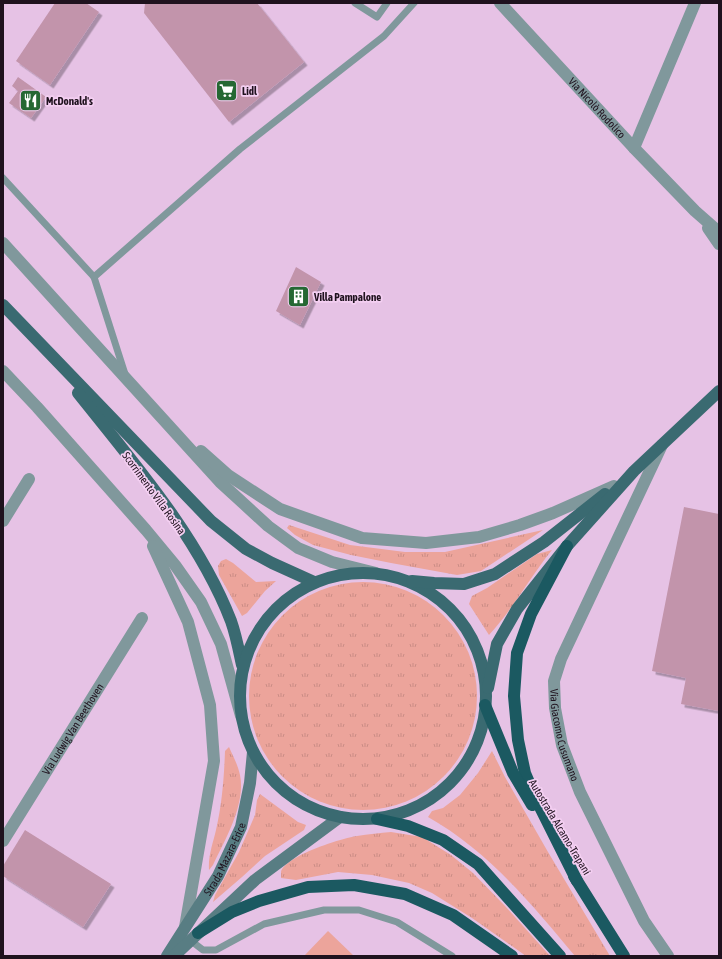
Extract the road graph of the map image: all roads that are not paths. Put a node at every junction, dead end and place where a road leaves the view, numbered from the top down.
1 (355, 3) edge
2 (387, 3) edge
3 (414, 3) edge
4 (500, 3) edge
5 (695, 3) edge
6 (634, 148) junction
7 (3, 178) edge
8 (695, 211) junction
9 (719, 232) edge
10 (3, 243) edge
11 (719, 244) edge
12 (94, 277) junction
13 (3, 305) edge
14 (34, 339) junction
15 (3, 371) edge
16 (126, 378) junction
17 (719, 391) edge
18 (157, 412) junction
19 (664, 442) junction
20 (634, 470) junction
21 (30, 479) dead end
22 (614, 486) junction
23 (3, 521) edge
24 (146, 530) junction
25 (567, 546) junction
26 (376, 573) junction
27 (406, 580) junction
28 (314, 582) junction
29 (142, 618) dead end
30 (242, 665) junction
31 (486, 699) junction
32 (241, 716) junction
33 (252, 752) junction
34 (340, 817) junction
35 (377, 819) junction
36 (3, 841) edge
37 (578, 881) junction
38 (185, 928) junction
39 (194, 936) junction
40 (167, 956) edge
41 (174, 956) edge
42 (452, 956) edge
43 (512, 956) edge
44 (560, 956) edge
45 (624, 956) edge
46 (668, 956) edge

1 - 2 lane
3 - 12 lane
4 - 6 street, Via Nicolò Rodolico
5 - 6 street
6 - 8 street, Via Nicolò Rodolico
7 - 12 lane
8 - 9 street, Via Nicolò Rodolico
8 - 11 street, Via Nicolò Rodolico
10 - 16 street
12 - 16 lane
13 - 14 main road, Scorrimento Villa Rosina
14 - 28 main road, Scorrimento Villa Rosina
14 - 30 main road, Scorrimento Villa Rosina
15 - 24 street
16 - 18 street
17 - 19 main road
18 - 22 street
18 - 26 street
19 - 20 main road
19 - 46 street, Via Giacomo Cusumano
20 - 22 main road
20 - 25 main road
21 - 23 street
22 - 27 main road
24 - 32 street
24 - 38 street
25 - 31 main road
25 - 37 highway
26 - 27 main road
26 - 28 main road
27 - 31 main road
28 - 30 main road
29 - 36 street, Via Ludwig Van Beethoven
30 - 32 main road
31 - 35 main road
31 - 37 highway, Autostrada Alcamo-Trapani
32 - 33 main road
33 - 34 main road
33 - 38 main road, Strada Mazara-Erice
34 - 35 main road
34 - 39 main road
35 - 44 highway
37 - 45 highway, Autostrada Alcamo-Trapani
38 - 40 main road, Strada Mazara-Erice
39 - 41 main road
39 - 42 lane
39 - 43 highway

